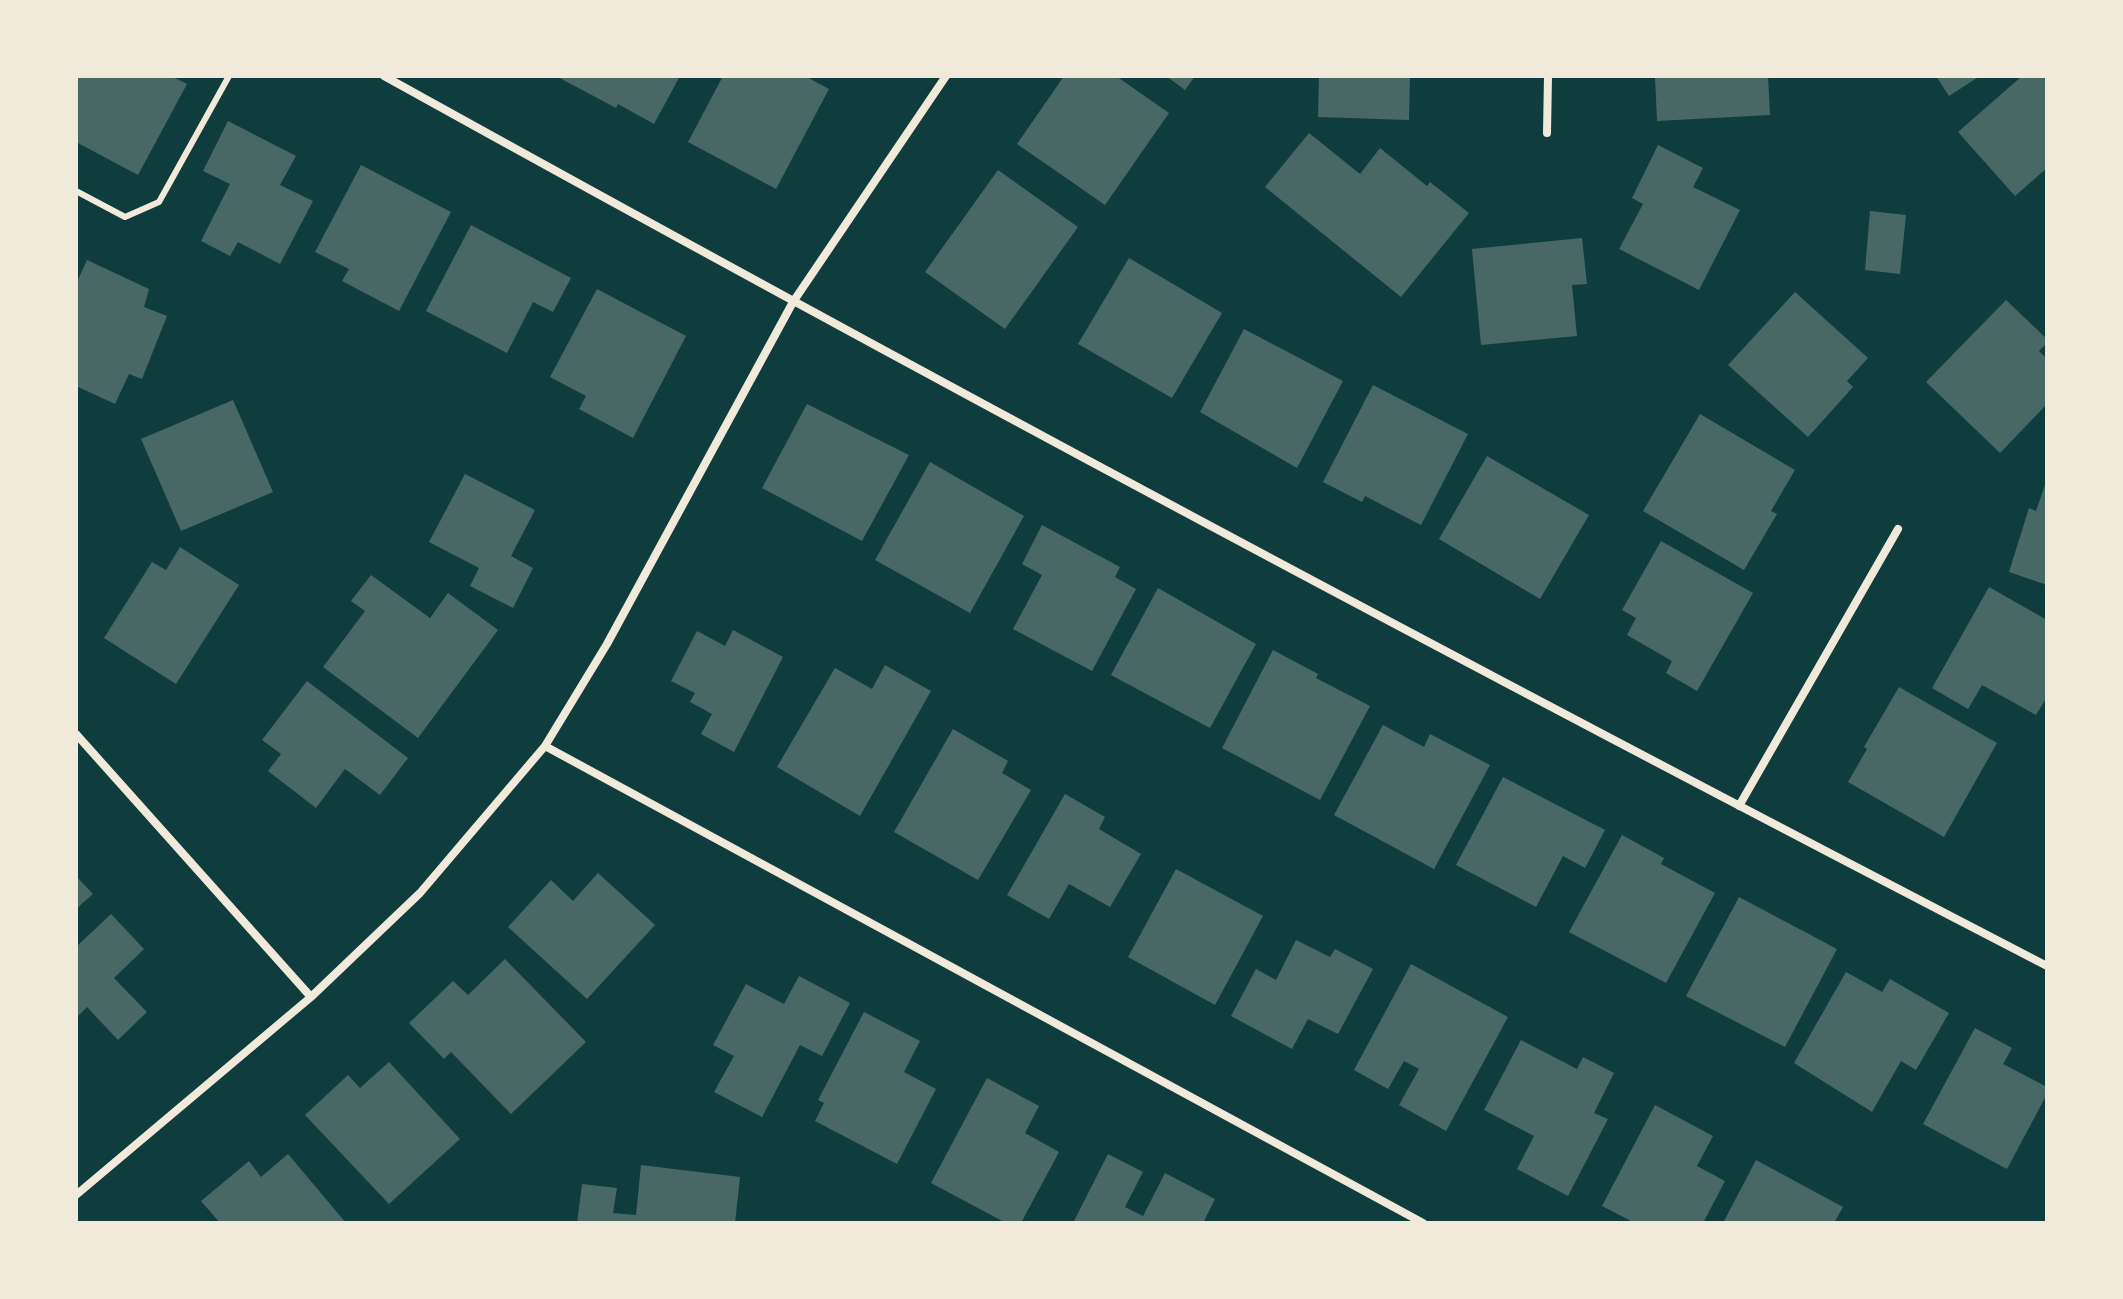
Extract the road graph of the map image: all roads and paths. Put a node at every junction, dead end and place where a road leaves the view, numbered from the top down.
1 (229, 76) edge
2 (384, 76) edge
3 (946, 76) edge
4 (1548, 76) edge
5 (1547, 133) dead end
6 (76, 191) edge
7 (793, 302) junction
8 (1898, 529) dead end
9 (76, 734) edge
10 (545, 746) junction
11 (1739, 806) junction
12 (2047, 966) edge
13 (311, 997) junction
14 (76, 1195) edge
15 (1423, 1223) edge

1 - 6 lane
2 - 7 street
3 - 7 street
4 - 5 street
7 - 10 street
7 - 11 street
8 - 11 street
9 - 13 street
10 - 13 street
10 - 15 street
11 - 12 street
13 - 14 street

